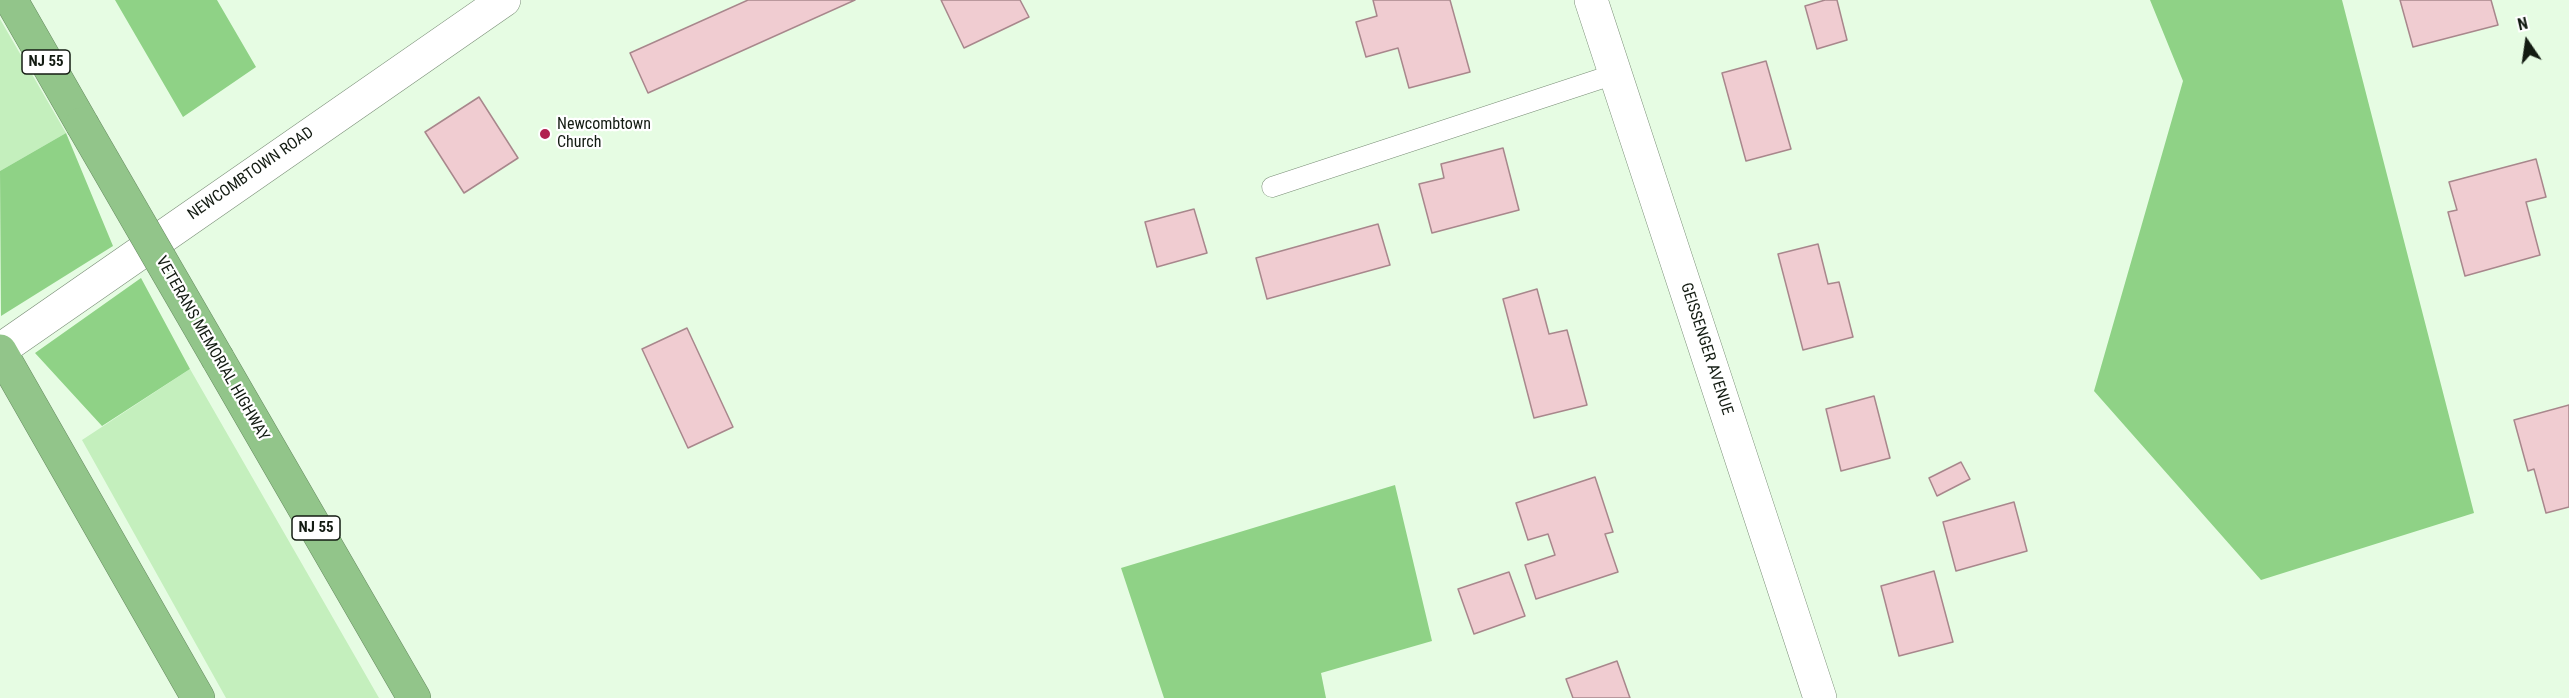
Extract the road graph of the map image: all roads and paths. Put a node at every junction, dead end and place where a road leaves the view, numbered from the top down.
1 (11, 0) edge
2 (504, 0) edge
3 (1591, 0) edge
4 (1615, 74) junction
5 (1272, 187) dead end
6 (0, 350) edge
7 (198, 698) edge
8 (414, 698) edge
9 (1820, 698) edge

1 - 8 highway, VETERANS MEMORIAL HIGHWAY / NJ 55, bridge
2 - 6 street, NEWCOMBTOWN ROAD
3 - 4 street, GEISSENGER AVENUE
4 - 5 lane
4 - 9 street, GEISSENGER AVENUE
6 - 7 highway

